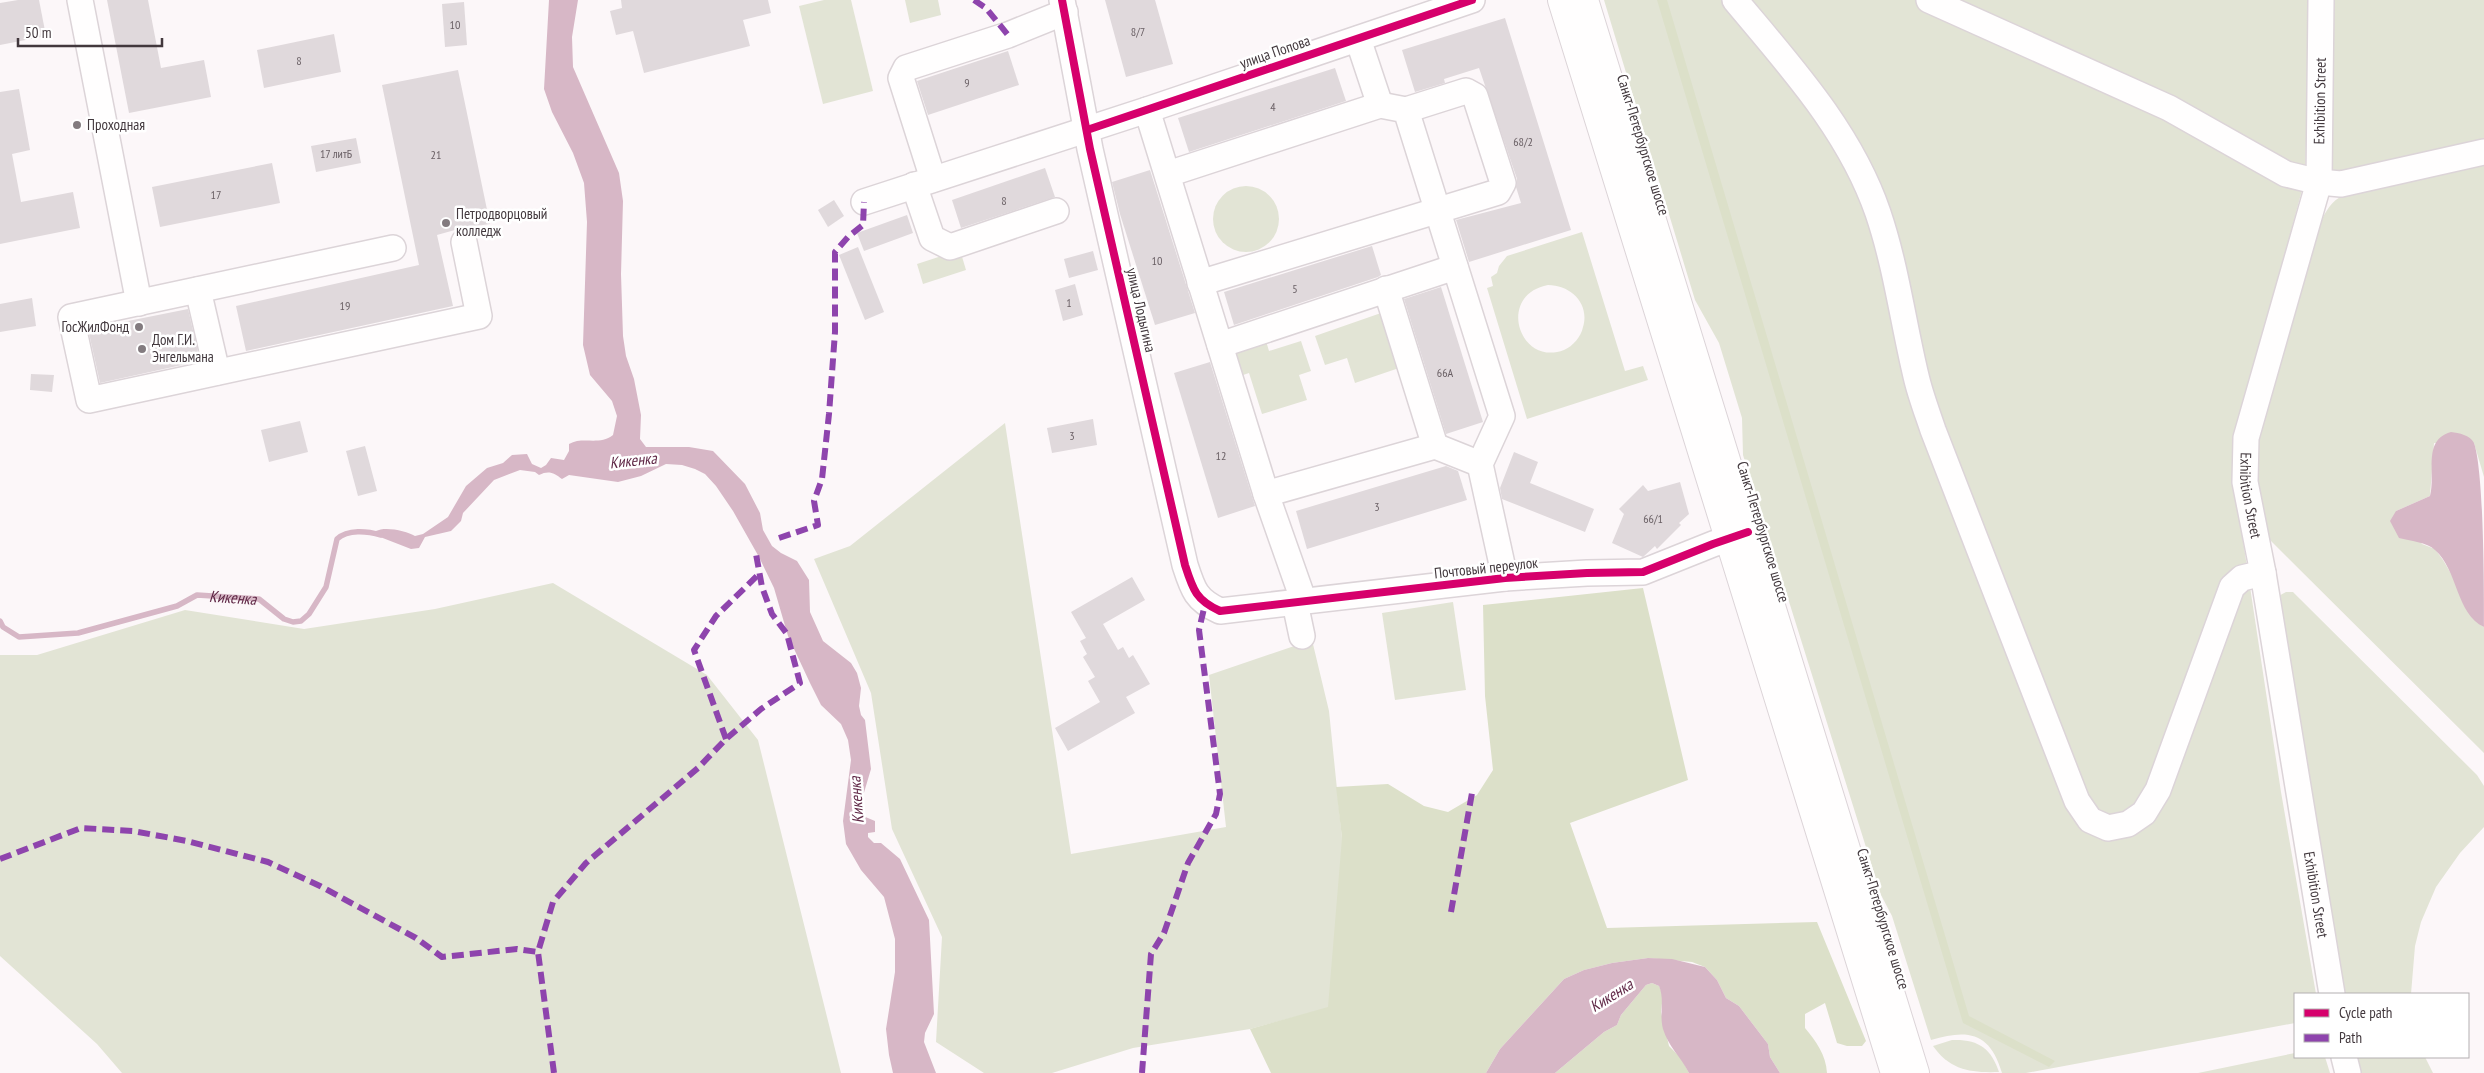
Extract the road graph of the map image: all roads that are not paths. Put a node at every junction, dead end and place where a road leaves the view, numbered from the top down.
1 (80, 0) edge
2 (1472, 0) edge
3 (1562, 0) edge
4 (1584, 0) edge
5 (1735, 0) edge
6 (1929, 0) edge
7 (2321, 0) edge
8 (1063, 6) edge
9 (1358, 39) junction
10 (1380, 105) junction
11 (1147, 110) junction
12 (1406, 110) junction
13 (1087, 130) junction
14 (2484, 152) edge
15 (1168, 174) junction
16 (924, 182) junction
17 (2319, 182) junction
18 (864, 202) dead end
19 (1438, 210) junction
20 (1056, 211) dead end
21 (464, 242) dead end
22 (393, 248) dead end
23 (1455, 266) junction
24 (1200, 283) junction
25 (1386, 289) junction
26 (198, 290) junction
27 (139, 303) junction
28 (1220, 345) junction
29 (217, 372) junction
30 (1434, 446) junction
31 (1480, 464) junction
32 (1266, 494) junction
33 (1738, 535) junction
34 (2263, 572) junction
35 (1504, 578) junction
36 (1300, 602) junction
37 (1220, 611) joint
38 (1302, 636) dead end
39 (2332, 993) edge
40 (2344, 1058) edge
41 (1895, 1073) edge
42 (1915, 1073) edge
43 (2348, 1073) edge

1 - 27 street
2 - 9 street, улица Попова
3 - 33 main road, Санкт-Петербургское шоссе
4 - 33 main road, Санкт-Петербургское шоссе
5 - 34 street
6 - 17 street
7 - 17 street, Exhibition Street
8 - 13 street, улица Лодыгина
8 - 16 street
9 - 10 street
9 - 11 street, улица Попова
10 - 12 street
10 - 15 street
11 - 13 street, улица Попова
11 - 15 street
12 - 19 street
12 - 19 street
13 - 16 street, улица Попова
13 - 37 street, улица Лодыгина
14 - 17 street
15 - 24 street
16 - 18 street, улица Попова
16 - 20 street
17 - 34 street, Exhibition Street
19 - 23 street
19 - 24 street
21 - 29 street
22 - 26 street
23 - 25 street
23 - 31 street
24 - 28 street
25 - 28 street
25 - 30 street
26 - 27 street
26 - 29 street
27 - 29 street
28 - 32 street
30 - 31 street
30 - 32 street
31 - 35 street
32 - 36 street
33 - 35 street, Почтовый переулок
33 - 41 main road, Санкт-Петербургское шоссе
33 - 42 main road, Санкт-Петербургское шоссе
34 - 39 street, Exhibition Street
35 - 36 street, Почтовый переулок
36 - 37 street, Почтовый переулок
36 - 38 street
40 - 43 street

